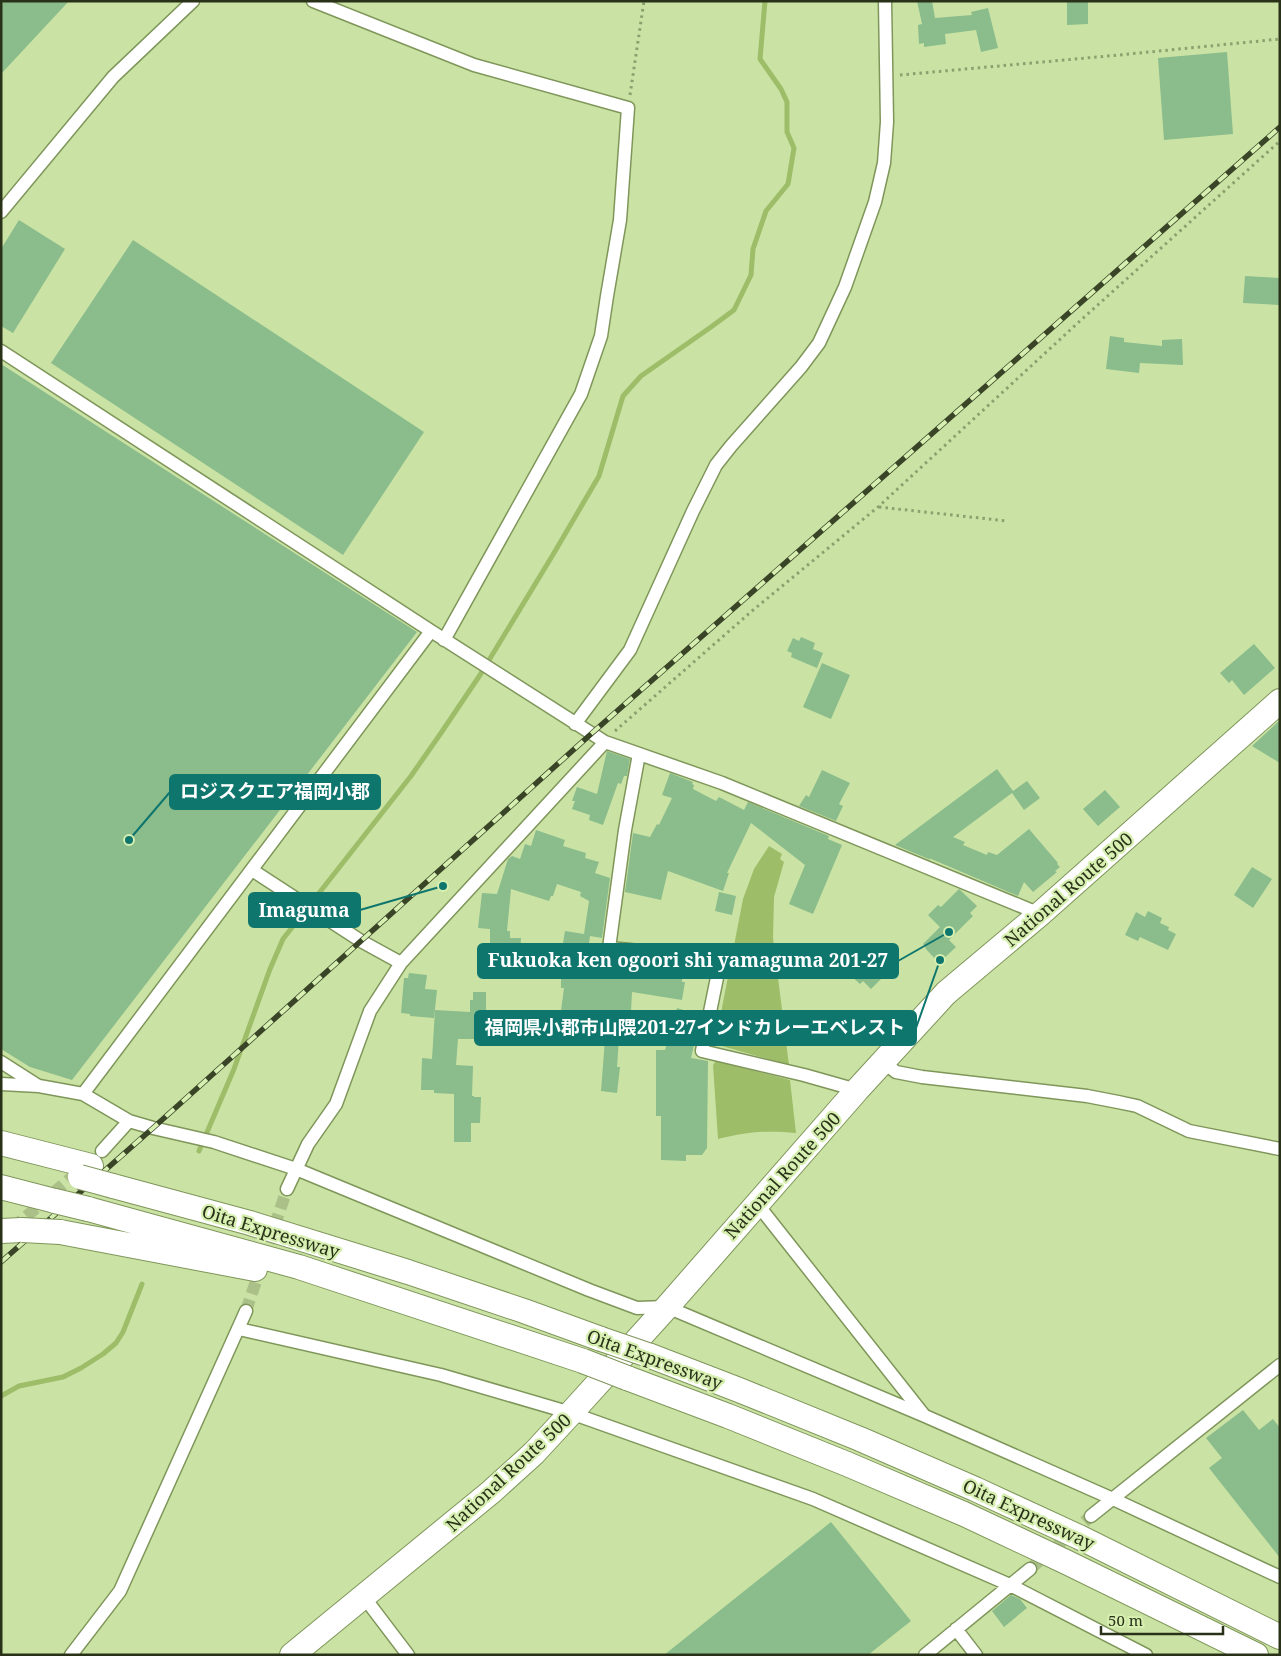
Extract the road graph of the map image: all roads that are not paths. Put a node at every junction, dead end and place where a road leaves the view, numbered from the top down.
1 (193, 1) edge
2 (313, 1) edge
3 (885, 1) edge
4 (1, 212) edge
5 (1, 351) edge
6 (431, 631) junction
7 (444, 640) junction
8 (1280, 702) edge
9 (575, 724) junction
10 (605, 742) junction
11 (639, 754) junction
12 (252, 870) junction
13 (1040, 914) junction
14 (402, 963) junction
15 (1, 1062) edge
16 (883, 1062) junction
17 (1, 1084) edge
18 (39, 1086) junction
19 (858, 1090) junction
20 (83, 1094) junction
21 (129, 1121) junction
22 (1, 1144) edge
23 (1280, 1149) edge
24 (1, 1158) edge
25 (91, 1165) junction
26 (296, 1169) junction
27 (1, 1187) edge
28 (287, 1189) tunnel mouth
29 (758, 1205) junction
30 (12, 1230) edge
31 (667, 1307) junction
32 (246, 1312) tunnel mouth
33 (239, 1329) junction
34 (514, 1337) junction
35 (1280, 1365) edge
36 (571, 1413) junction
37 (925, 1416) junction
38 (1113, 1499) junction
39 (1091, 1516) tunnel mouth
40 (1030, 1569) tunnel mouth
41 (1280, 1577) edge
42 (1010, 1585) junction
43 (364, 1597) junction
44 (956, 1629) junction
45 (1280, 1637) edge
46 (71, 1655) edge
47 (292, 1655) edge
48 (408, 1655) edge
49 (924, 1655) edge
50 (976, 1655) edge
51 (1146, 1655) edge
52 (1256, 1655) edge

1 - 4 street
2 - 7 street
3 - 9 street
5 - 6 street
6 - 7 street
6 - 12 street
7 - 9 street
8 - 13 highway, National Route 500
9 - 10 street
10 - 11 street
10 - 14 street
11 - 13 street
11 - 19 street
12 - 14 street
12 - 20 street
13 - 16 highway, National Route 500
14 - 26 street
15 - 18 street
16 - 19 highway, National Route 500
16 - 23 street
17 - 18 street
18 - 20 street
19 - 29 highway, National Route 500
20 - 21 street
21 - 25 street
21 - 26 street
22 - 25 highway
24 - 25 highway, Oita Expressway
25 - 45 highway, Oita Expressway, bridge
26 - 28 street
26 - 31 street
27 - 34 highway, Oita Expressway, bridge
29 - 31 highway, National Route 500
29 - 37 street
30 - 34 highway, bridge
31 - 36 highway, National Route 500
31 - 37 street
32 - 33 street
33 - 36 street
33 - 46 street
34 - 52 highway, Oita Expressway, bridge
35 - 38 street
36 - 42 street
36 - 43 highway, National Route 500
37 - 38 street
38 - 39 street
38 - 41 street
40 - 42 street
42 - 44 street
42 - 51 street
43 - 47 highway, National Route 500
43 - 48 street
44 - 49 street
44 - 50 street

